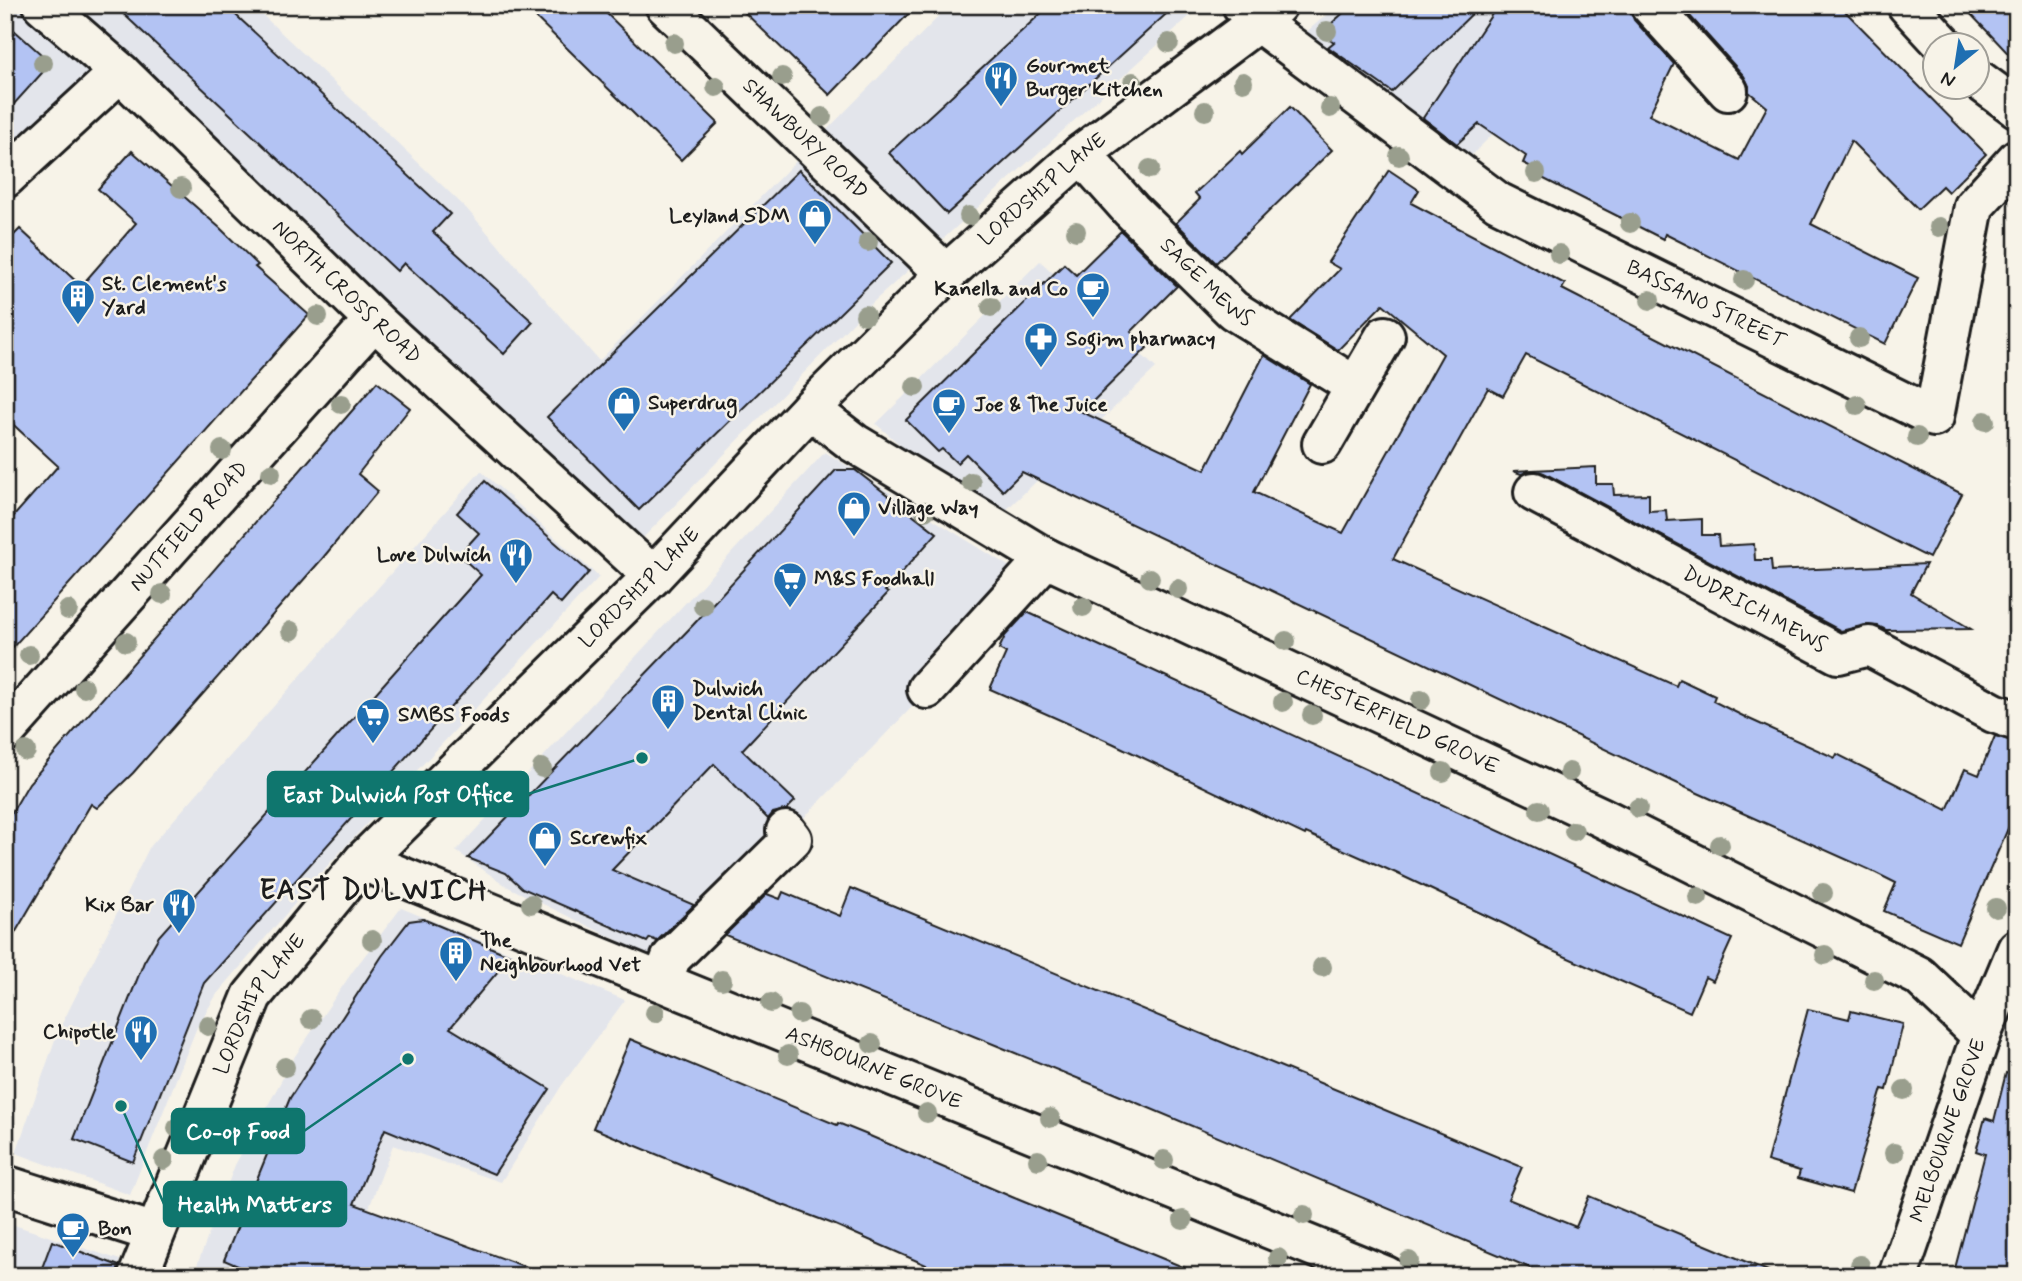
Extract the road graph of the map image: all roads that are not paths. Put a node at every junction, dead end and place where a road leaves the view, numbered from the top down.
1 (43, 5) edge
2 (665, 5) edge
3 (1650, 5) edge
4 (1907, 5) edge
5 (1259, 11) edge
6 (1932, 32) edge
7 (120, 72) junction
8 (1990, 89) edge
9 (1728, 91) dead end
10 (2017, 108) edge
11 (1080, 154) junction
12 (2017, 159) edge
13 (5, 178) edge
14 (946, 274) junction
15 (374, 320) junction
16 (1385, 336) dead end
17 (1355, 386) junction
18 (810, 409) junction
19 (1322, 444) dead end
20 (1534, 492) dead end
21 (1046, 558) junction
22 (653, 576) junction
23 (927, 688) dead end
24 (2017, 720) edge
25 (5, 732) edge
26 (786, 831) dead end
27 (363, 860) junction
28 (2017, 949) edge
29 (662, 982) junction
30 (1981, 1035) junction
31 (5, 1185) edge
32 (150, 1263) edge
33 (1386, 1276) edge
34 (1898, 1276) edge

1 - 7 street, NORTH CROSS ROAD
2 - 14 street, SHAWBURY ROAD
3 - 9 street
4 - 6 street
5 - 11 street, LORDSHIP LANE
5 - 12 street, BASSANO STREET
7 - 13 street
7 - 15 street, NORTH CROSS ROAD
8 - 10 street
11 - 14 street, LORDSHIP LANE
11 - 17 street, SAGE MEWS
14 - 18 street, LORDSHIP LANE
15 - 22 street, NORTH CROSS ROAD
15 - 25 street, NUTFIELD ROAD
16 - 17 street
17 - 19 street
18 - 21 street, CHESTERFIELD GROVE
18 - 22 street, LORDSHIP LANE
20 - 24 street, DUDRICH MEWS
21 - 23 street
21 - 30 street, CHESTERFIELD GROVE
22 - 27 street, LORDSHIP LANE
26 - 29 street
27 - 29 street, ASHBOURNE GROVE
27 - 32 street, LORDSHIP LANE
28 - 30 street, MELBOURNE GROVE
29 - 33 street, ASHBOURNE GROVE
30 - 34 street, MELBOURNE GROVE
31 - 32 street

